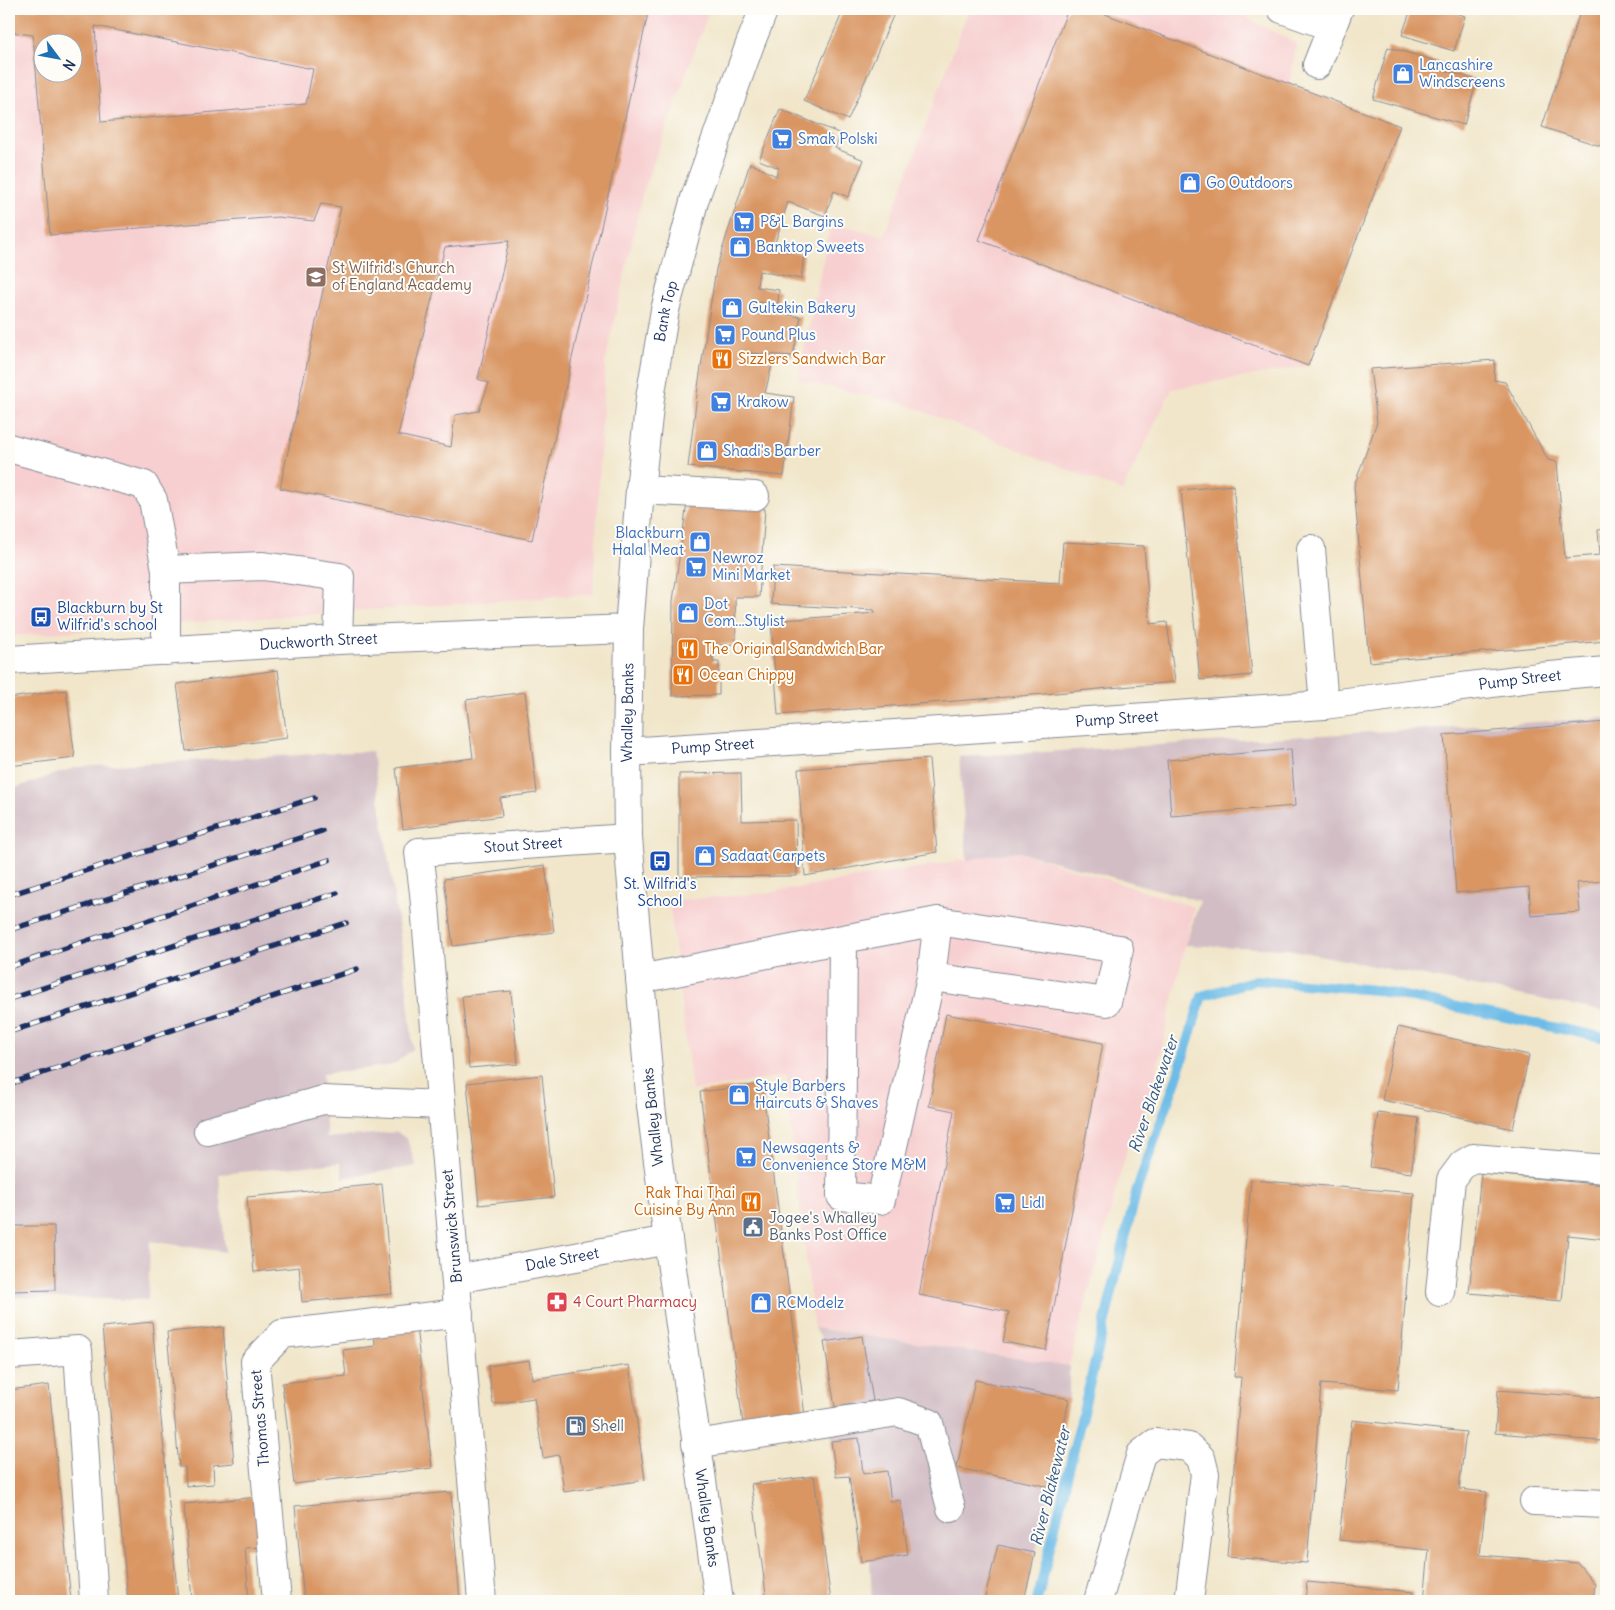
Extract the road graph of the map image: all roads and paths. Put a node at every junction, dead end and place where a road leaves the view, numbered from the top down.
1 (764, 9) edge
2 (1282, 9) edge
3 (1336, 18) edge
4 (1317, 65) dead end
5 (9, 448) edge
6 (640, 490) junction
7 (755, 496) dead end
8 (1311, 549) dead end
9 (166, 570) junction
10 (629, 629) junction
11 (338, 640) junction
12 (166, 651) junction
13 (9, 660) edge
14 (1606, 671) edge
15 (1324, 705) junction
16 (627, 752) junction
17 (628, 838) junction
18 (419, 852) joint
19 (938, 921) junction
20 (843, 939) junction
21 (931, 976) junction
22 (640, 979) junction
23 (442, 1105) junction
24 (208, 1131) dead end
25 (1606, 1169) edge
26 (668, 1240) junction
27 (456, 1279) junction
28 (1440, 1292) dead end
29 (459, 1313) junction
30 (9, 1355) edge
31 (696, 1444) junction
32 (1534, 1501) dead end
33 (1606, 1504) edge
34 (951, 1508) dead end
35 (94, 1601) edge
36 (277, 1601) edge
37 (482, 1601) edge
38 (719, 1601) edge
39 (1098, 1601) edge
40 (1189, 1601) edge

1 - 6 street, Bank Top
2 - 3 street
3 - 4 street
5 - 9 street
6 - 7 street
6 - 10 street, Bank Top
8 - 15 street
9 - 11 street
9 - 12 street
10 - 11 street, Duckworth Street
10 - 16 street, Whalley Banks
11 - 12 street, Duckworth Street
12 - 13 street, Duckworth Street
14 - 15 street, Pump Street
15 - 16 street, Pump Street
16 - 17 street, Whalley Banks
17 - 18 street, Stout Street
17 - 22 street, Whalley Banks
18 - 23 street, Brunswick Street
19 - 20 street
19 - 21 street
19 - 21 street
20 - 21 street
20 - 22 street
22 - 26 street, Whalley Banks
23 - 24 street
23 - 27 street, Brunswick Street
25 - 28 street
26 - 27 street, Dale Street
26 - 31 street, Whalley Banks
27 - 29 street, Brunswick Street
29 - 36 street, Thomas Street
29 - 37 street, Brunswick Street
30 - 35 street
31 - 34 street
31 - 38 street, Whalley Banks
32 - 33 street
39 - 40 street

